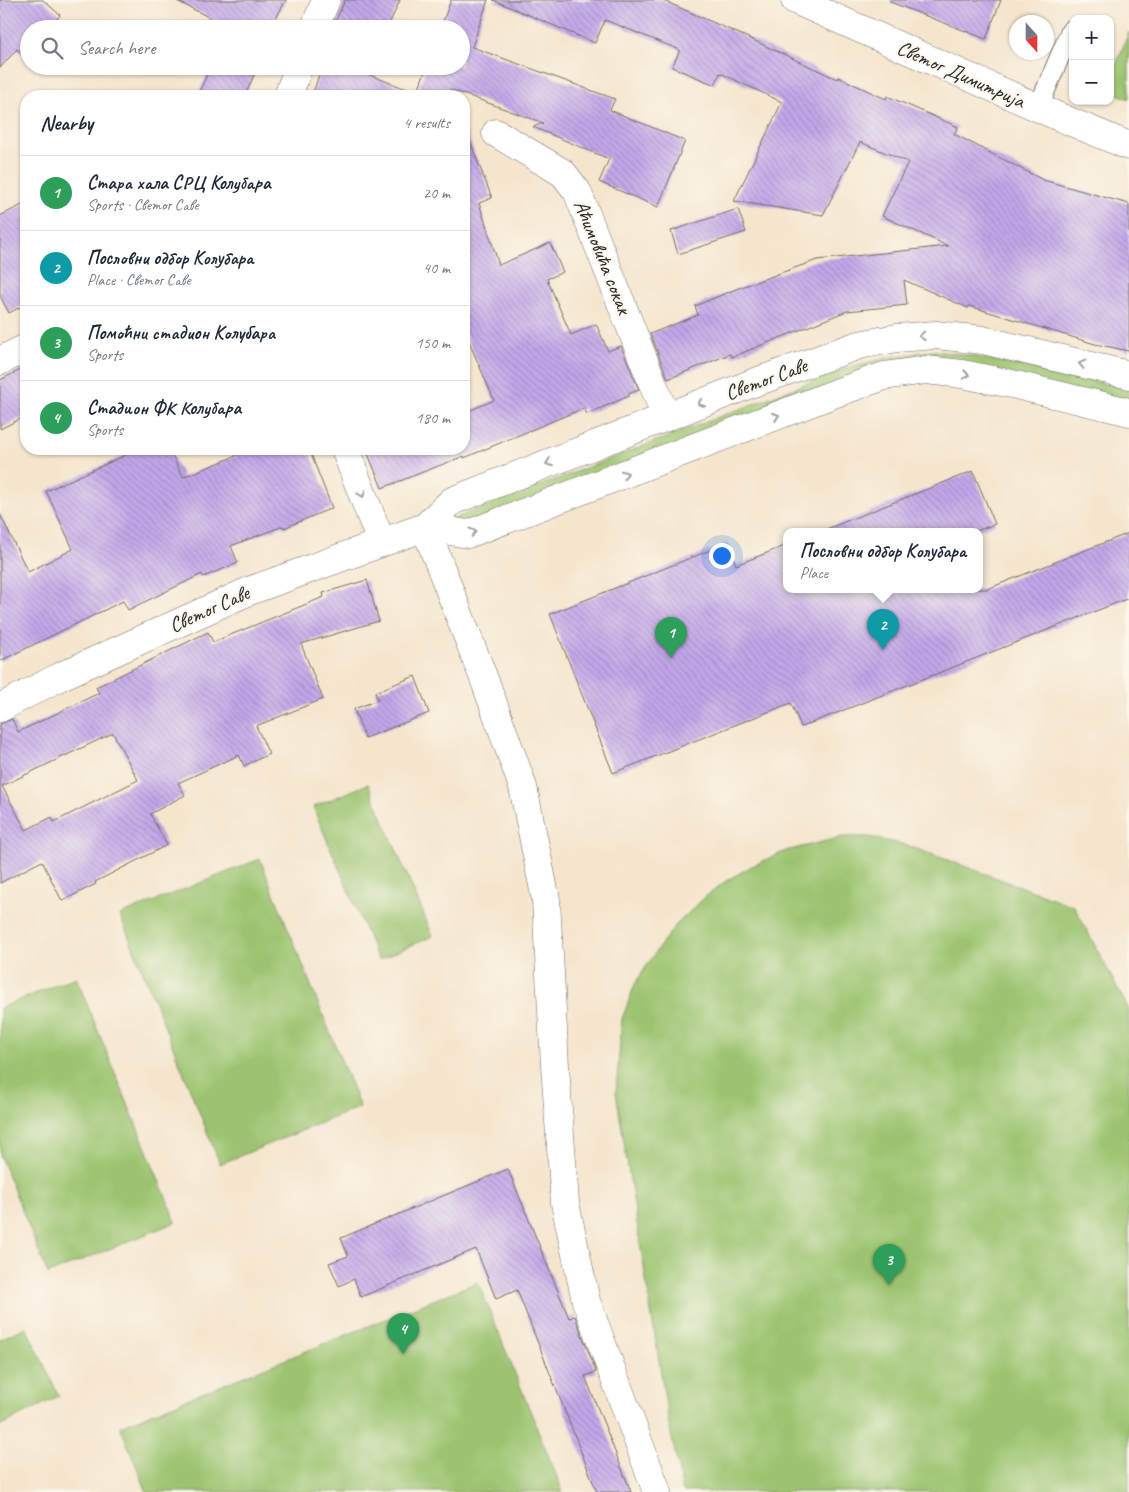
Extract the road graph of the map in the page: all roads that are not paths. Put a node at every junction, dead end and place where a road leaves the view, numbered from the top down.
1 (326, 0) edge
2 (795, 0) edge
3 (318, 20) edge
4 (1069, 35) edge
5 (296, 75) edge
6 (290, 90) edge
7 (1038, 108) junction
8 (496, 133) dead end
9 (1129, 146) edge
10 (20, 351) edge
11 (0, 361) edge
12 (1129, 375) edge
13 (1129, 412) edge
14 (666, 417) junction
15 (347, 455) edge
16 (425, 527) junction
17 (381, 542) junction
18 (0, 708) edge
19 (657, 1492) edge

1 - 3 street
2 - 7 street, Светог Димитрија
4 - 7 lane
5 - 6 street
7 - 9 street, Светог Димитрија
8 - 14 street, Аћимовића сокак
10 - 11 street
12 -> 14 street, Светог Саве
16 -> 13 street, Светог Саве
14 -> 16 street, Светог Саве
15 -> 17 street
16 - 17 street, Светог Саве
16 - 19 street
17 - 18 street, Светог Саве

